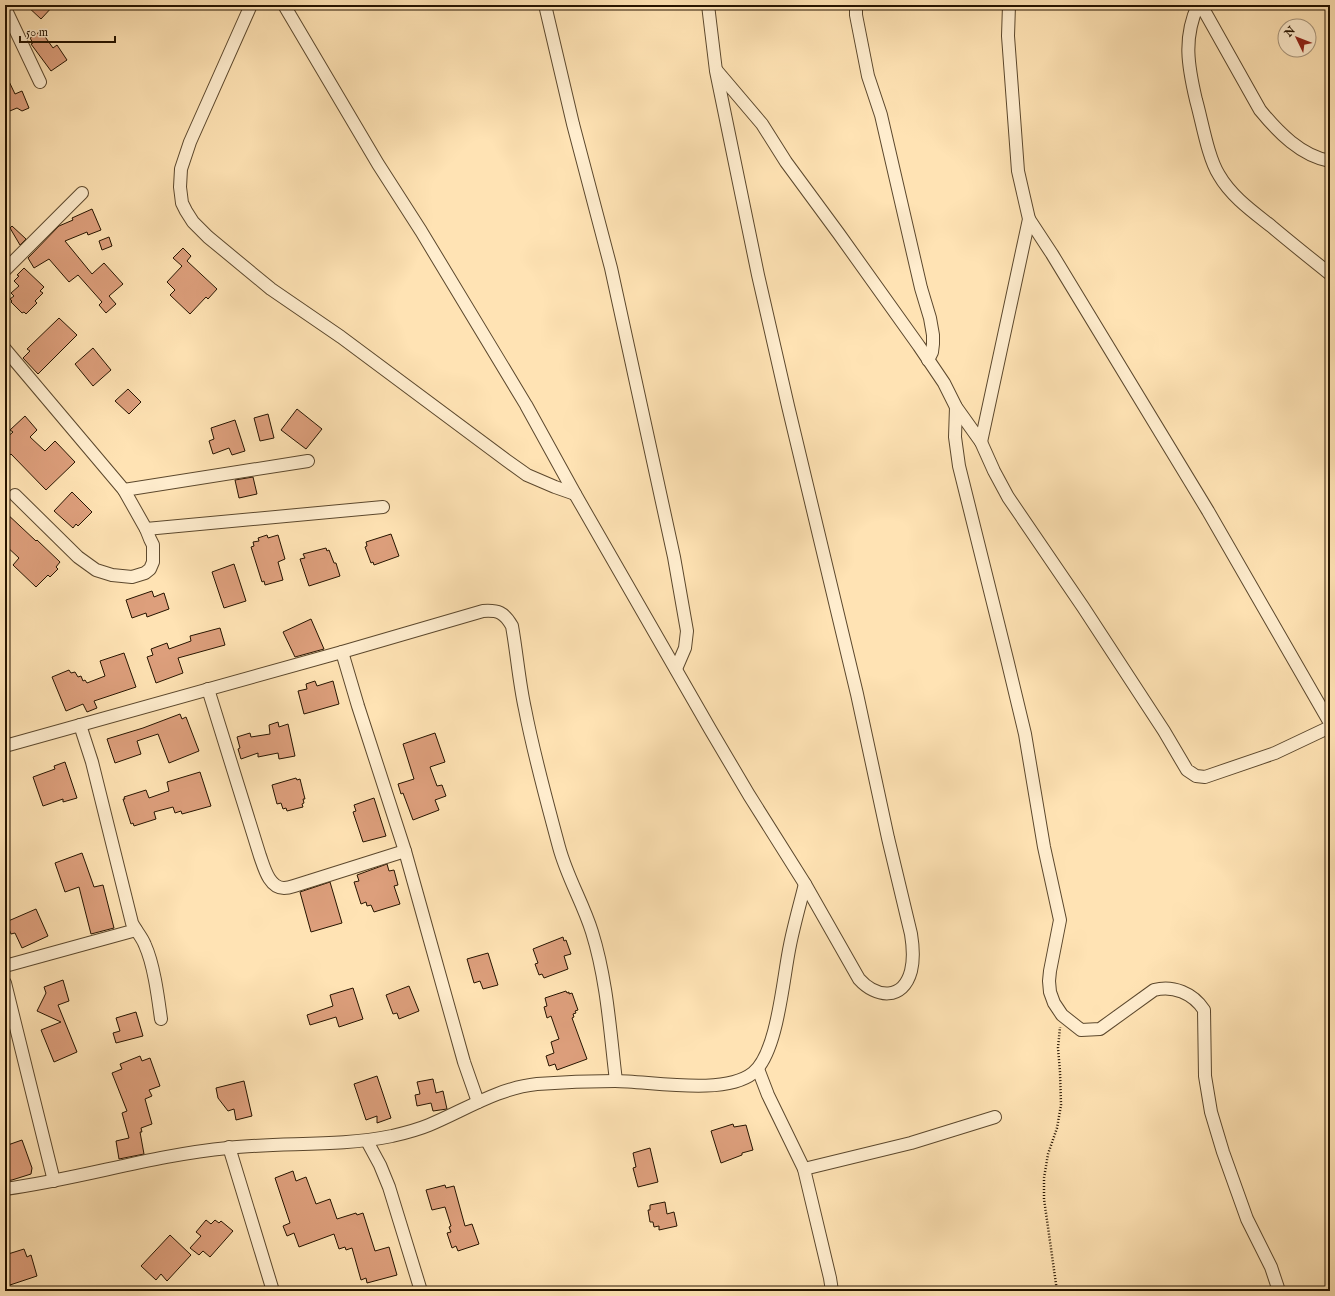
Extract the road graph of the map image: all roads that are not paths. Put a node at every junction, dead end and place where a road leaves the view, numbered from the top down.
1 (251, 5) edge
2 (284, 5) edge
3 (545, 5) edge
4 (708, 5) edge
5 (856, 5) edge
6 (1009, 5) edge
7 (1199, 5) edge
8 (5, 8) edge
9 (716, 71) junction
10 (40, 82) dead end
11 (1330, 161) edge
12 (82, 193) dead end
13 (1029, 219) junction
14 (5, 270) edge
15 (1330, 274) edge
16 (5, 349) edge
17 (928, 360) junction
18 (956, 408) junction
19 (981, 442) junction
20 (308, 461) dead end
21 (124, 490) junction
22 (575, 494) junction
23 (15, 495) dead end
24 (383, 507) dead end
25 (146, 529) junction
26 (342, 652) junction
27 (676, 669) junction
28 (208, 689) junction
29 (1330, 723) edge
30 (80, 725) junction
31 (1330, 727) edge
32 (5, 746) edge
33 (405, 851) junction
34 (805, 884) junction
35 (136, 930) junction
36 (5, 966) edge
37 (5, 983) edge
38 (161, 1019) dead end
39 (758, 1069) junction
40 (616, 1081) junction
41 (478, 1102) junction
42 (995, 1117) dead end
43 (368, 1141) junction
44 (229, 1147) junction
45 (804, 1170) junction
46 (54, 1181) junction
47 (5, 1189) edge
48 (273, 1291) edge
49 (421, 1291) edge
50 (832, 1291) edge
51 (1279, 1291) edge

1 - 22 street
2 - 22 street
3 - 27 street
4 - 9 street
5 - 17 street
6 - 13 street
7 - 11 street
7 - 15 street
8 - 10 street
9 - 17 street
9 - 34 street
12 - 14 street
13 - 19 street
13 - 29 street
16 - 21 street
17 - 18 street
18 - 19 street
18 - 51 street
19 - 31 street
20 - 21 street
21 - 25 street
22 - 27 street
23 - 25 street
24 - 25 street
26 - 28 street
26 - 33 street
26 - 40 street
27 - 34 street
28 - 30 street
28 - 33 street
30 - 32 street
30 - 35 street
33 - 41 street
34 - 39 street
35 - 36 street
35 - 38 street
37 - 46 street
39 - 40 street
39 - 45 street
40 - 41 street
41 - 43 street
42 - 45 street
43 - 44 street
43 - 49 street
44 - 46 street
44 - 48 street
45 - 50 street
46 - 47 street

